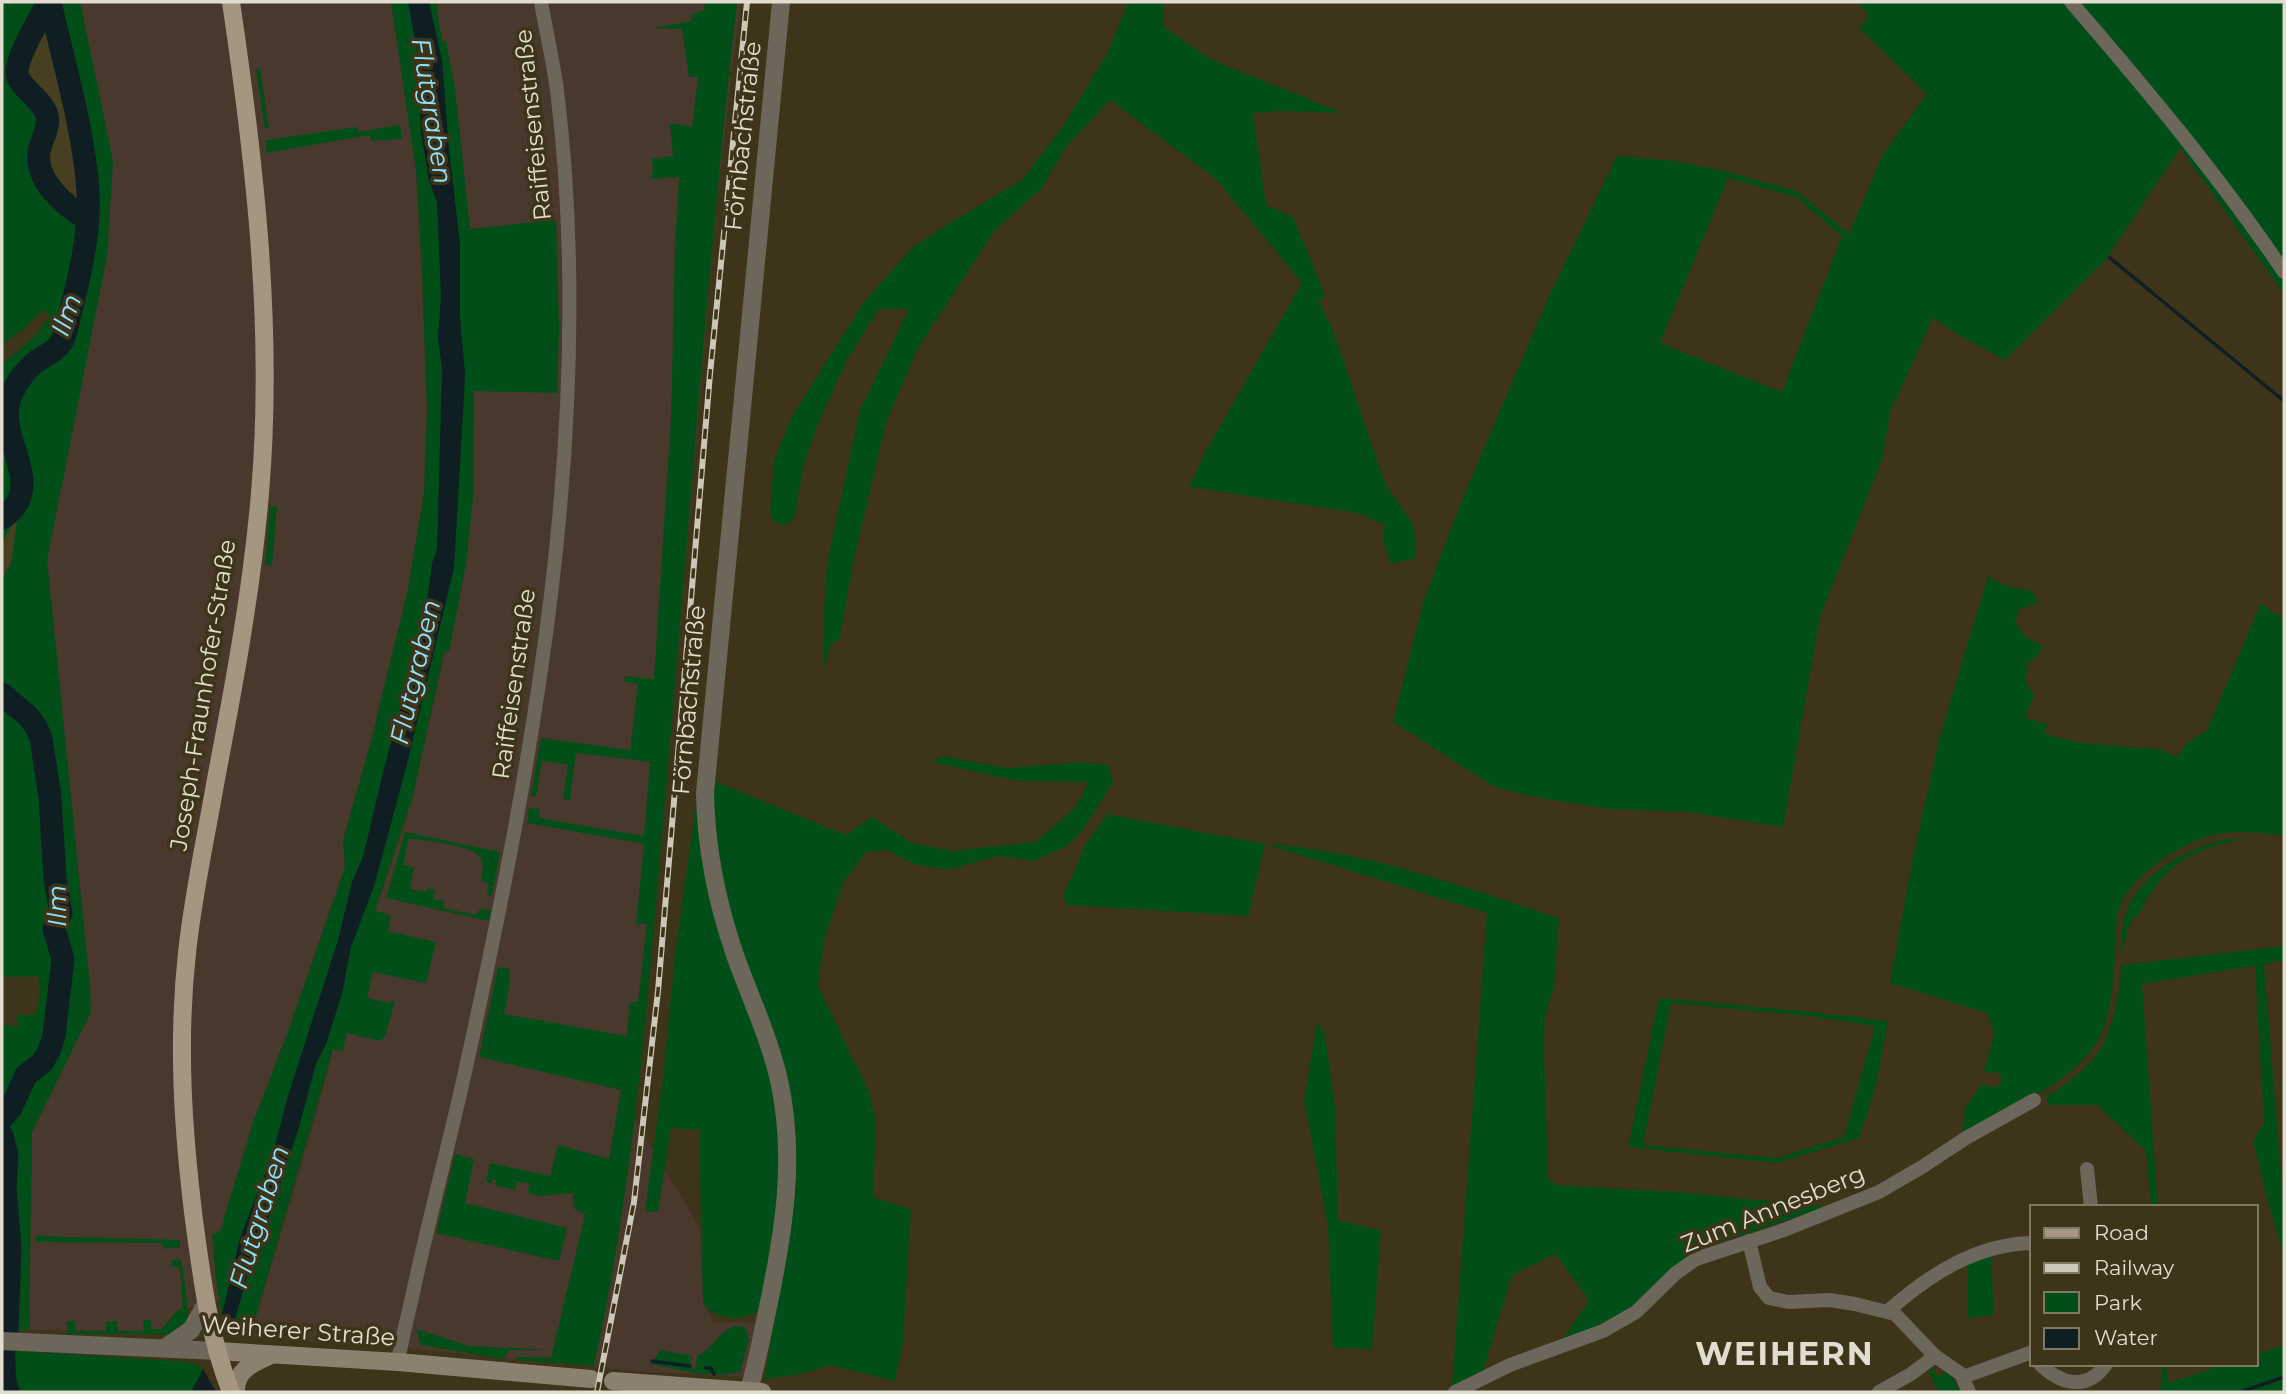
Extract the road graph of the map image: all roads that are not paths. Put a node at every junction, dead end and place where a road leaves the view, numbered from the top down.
1 (231, 2) edge
2 (541, 2) edge
3 (781, 2) edge
4 (2071, 2) edge
5 (2284, 272) edge
6 (2034, 1100) dead end
7 (2087, 1169) dead end
8 (2091, 1205) edge
9 (1749, 1241) junction
10 (2030, 1243) edge
11 (206, 1304) junction
12 (1888, 1311) junction
13 (2, 1341) edge
14 (211, 1345) junction
15 (166, 1347) junction
16 (273, 1354) junction
17 (1935, 1356) junction
18 (2030, 1357) edge
19 (398, 1362) junction
20 (2044, 1366) edge
21 (2104, 1366) edge
22 (1963, 1377) junction
23 (592, 1379) dead end
24 (613, 1381) dead end
25 (656, 1388) edge
26 (231, 1389) edge
27 (756, 1391) edge
28 (1455, 1392) edge
29 (1879, 1392) edge
30 (1969, 1392) edge

1 - 11 main road, Joseph-Fraunhofer-Straße
2 - 19 street, Raiffeisenstraße
3 - 27 street, Förnbachstraße
4 - 5 street
6 - 9 street, Zum Annesberg
7 - 8 street
9 - 12 street
9 - 28 street, Zum Annesberg
10 - 12 street
11 - 14 main road, Joseph-Fraunhofer-Straße
11 - 15 street
12 - 17 street
13 - 15 street, Weiherer Straße
14 - 15 street, Weiherer Straße
14 - 16 main road, Weiherer Straße
14 - 26 main road, Joseph-Fraunhofer-Straße
16 - 19 main road, Weiherer Straße
16 - 26 main road
17 - 22 street
17 - 29 street
18 - 22 street
19 - 23 main road, Weiherer Straße
20 - 21 street
22 - 30 street
24 - 25 main road
25 - 27 main road

